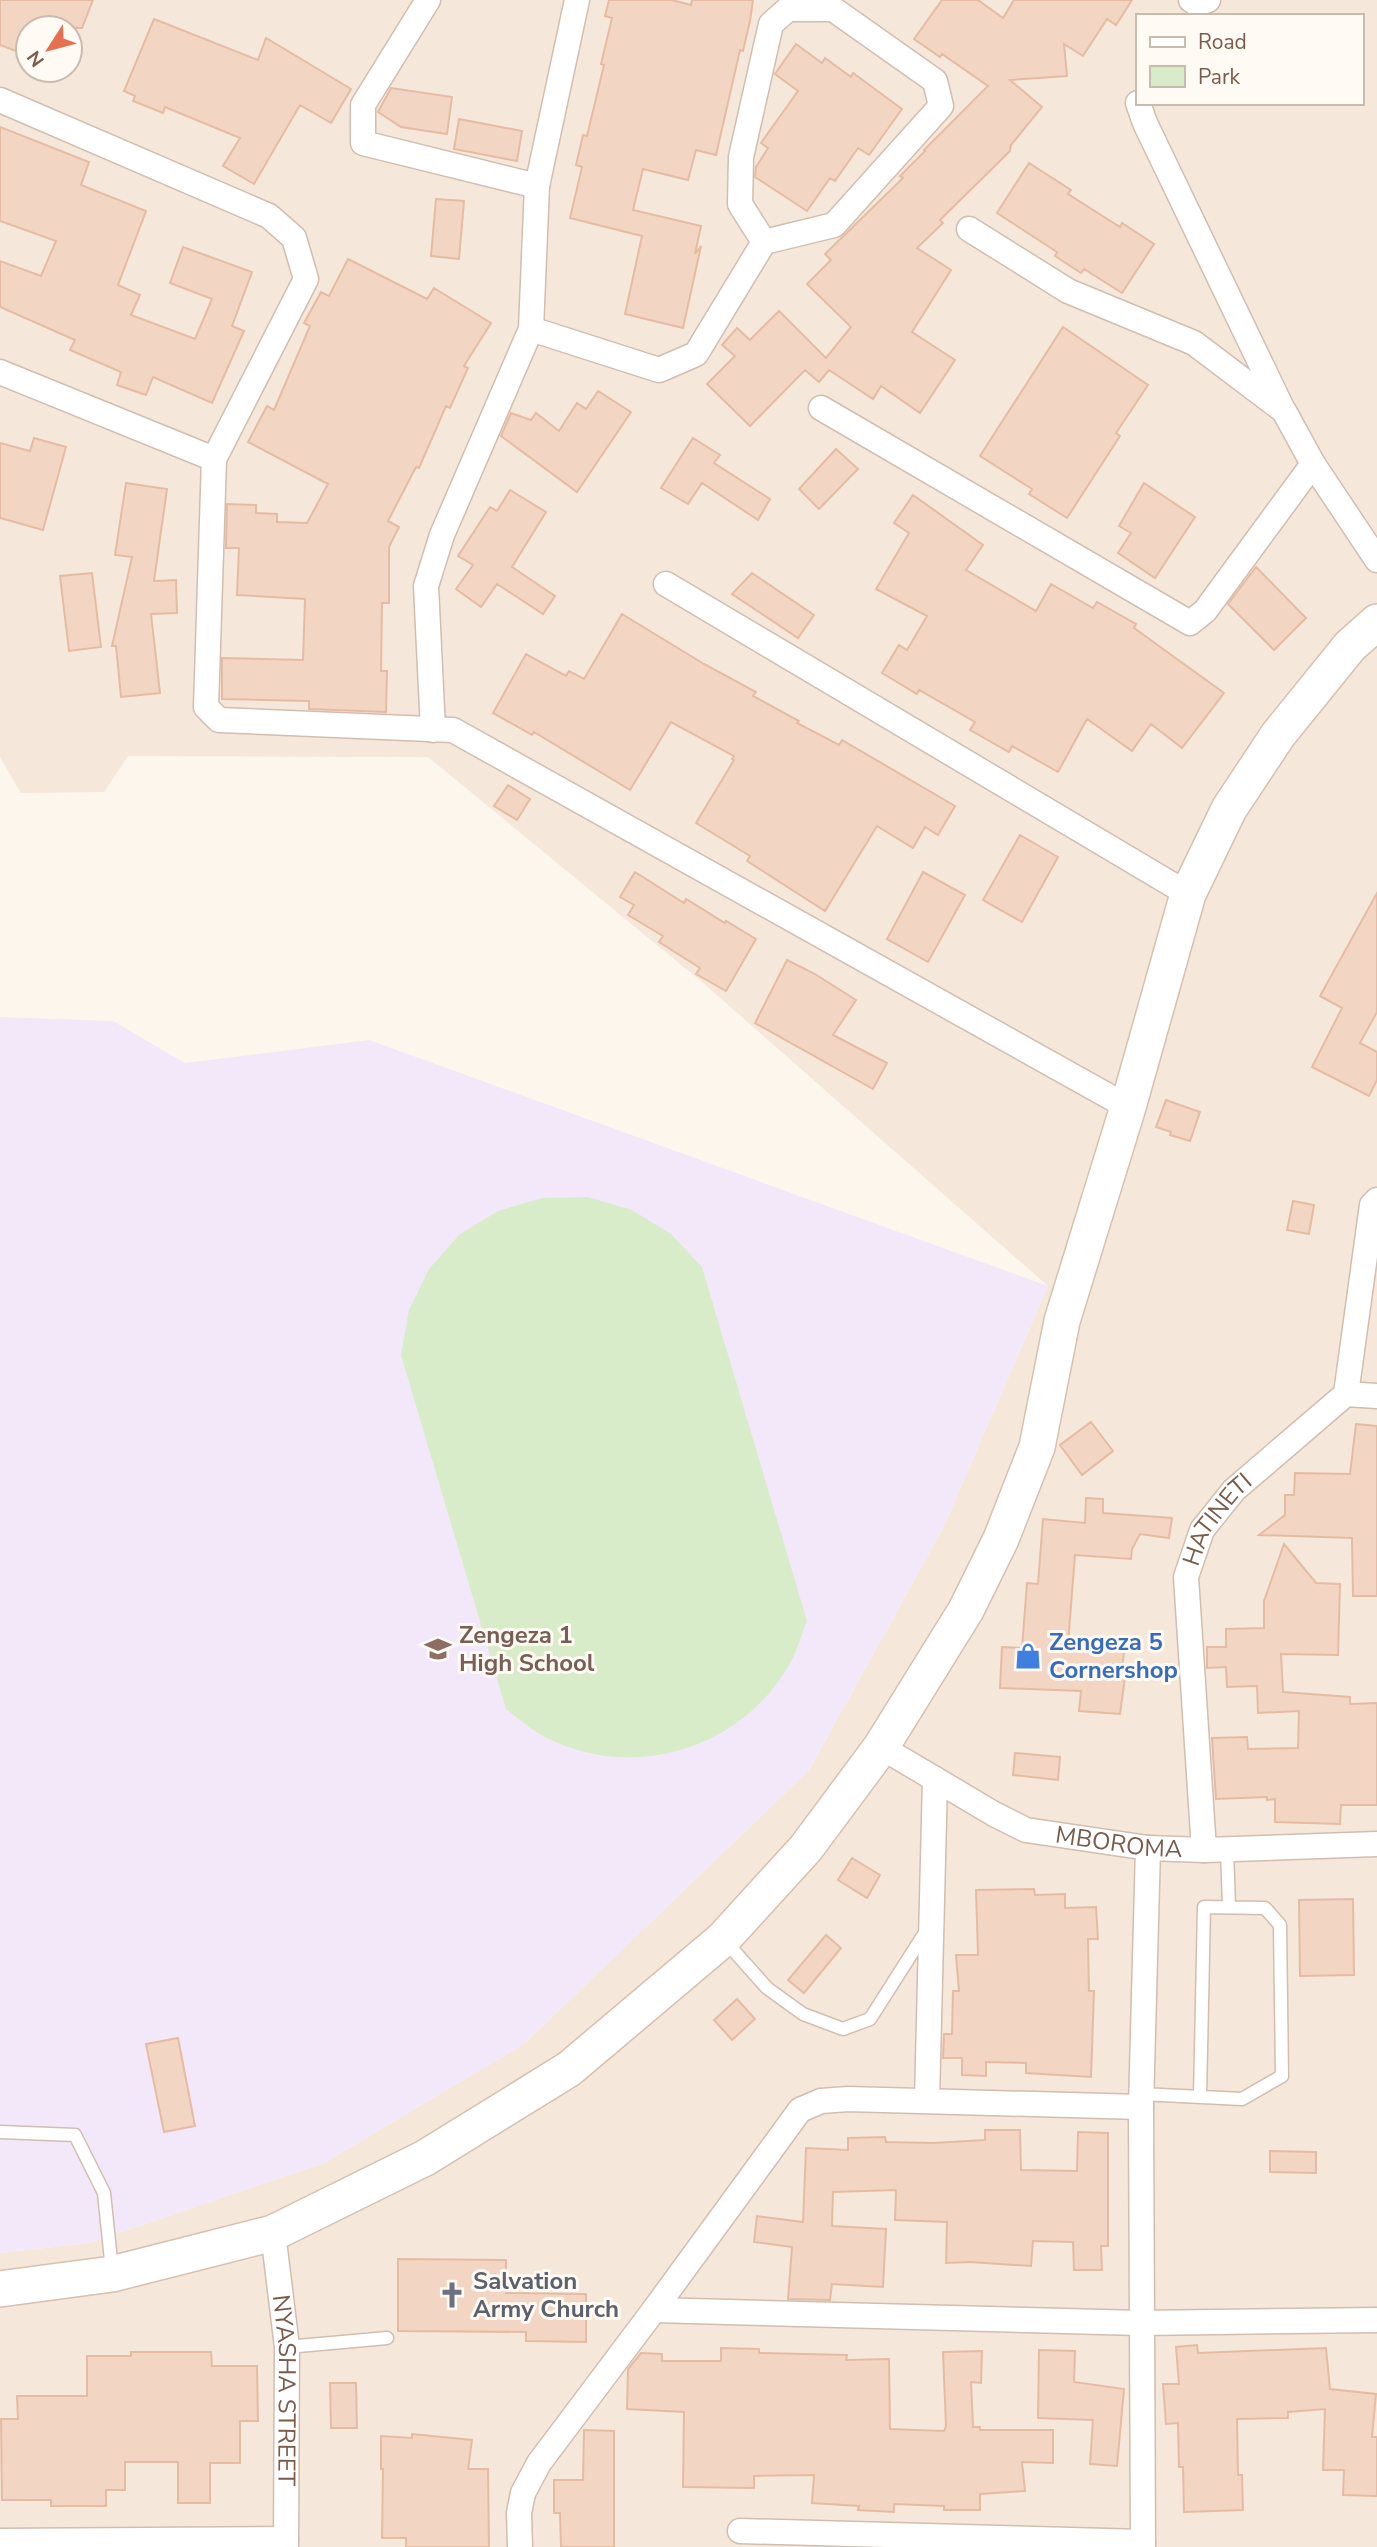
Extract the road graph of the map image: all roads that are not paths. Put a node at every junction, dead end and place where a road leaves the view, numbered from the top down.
1 (428, 0) edge
2 (571, 2) edge
3 (0, 100) edge
4 (1139, 105) edge
5 (537, 186) junction
6 (969, 229) dead end
7 (764, 242) junction
8 (531, 328) junction
9 (0, 372) edge
10 (821, 408) dead end
11 (1284, 411) junction
12 (214, 459) junction
13 (1313, 464) junction
14 (1377, 560) edge
15 (666, 584) dead end
16 (1377, 622) edge
17 (433, 730) junction
18 (1188, 894) junction
19 (1128, 1107) junction
20 (1377, 1200) edge
21 (1346, 1394) junction
22 (1377, 1396) edge
23 (881, 1747) junction
24 (935, 1779) junction
25 (1377, 1844) edge
26 (1147, 1848) junction
27 (1216, 1849) junction
28 (1229, 1907) junction
29 (931, 1922) junction
30 (723, 1939) junction
31 (1200, 2097) junction
32 (927, 2100) junction
33 (1141, 2101) junction
34 (0, 2132) edge
35 (273, 2233) junction
36 (112, 2274) junction
37 (0, 2289) edge
38 (654, 2310) junction
39 (1377, 2320) edge
40 (1140, 2323) junction
41 (387, 2338) dead end
42 (287, 2347) junction
43 (740, 2531) dead end
44 (0, 2541) edge
45 (286, 2543) edge
46 (59, 2544) edge
47 (1143, 2544) edge
48 (520, 2547) edge

1 - 5 street
2 - 5 street
3 - 12 street
4 - 11 street
5 - 8 street
6 - 11 street
7 - 7 street
7 - 8 street
8 - 17 street
9 - 12 street
10 - 13 street
11 - 13 street
12 - 17 street
13 - 14 street
15 - 18 street
16 - 18 street
17 - 19 street
18 - 19 street
19 - 23 street
20 - 21 street
21 - 22 street
21 - 27 street, HATINETI
23 - 24 street, MBOROMA
23 - 30 street
24 - 26 street, MBOROMA
24 - 29 street
25 - 27 street, MBOROMA
26 - 27 street, MBOROMA
26 - 33 street
27 - 28 lane
28 - 31 lane
28 - 31 lane
29 - 30 lane
29 - 32 street
30 - 35 street
31 - 33 lane
32 - 33 street
32 - 38 street
33 - 40 street
34 - 36 lane
35 - 36 street
35 - 42 street, NYASHA STREET
36 - 37 street
38 - 40 street
38 - 48 street
39 - 40 street
40 - 47 street
41 - 42 lane
42 - 45 street, NYASHA STREET
43 - 47 street
44 - 46 street
45 - 46 street

